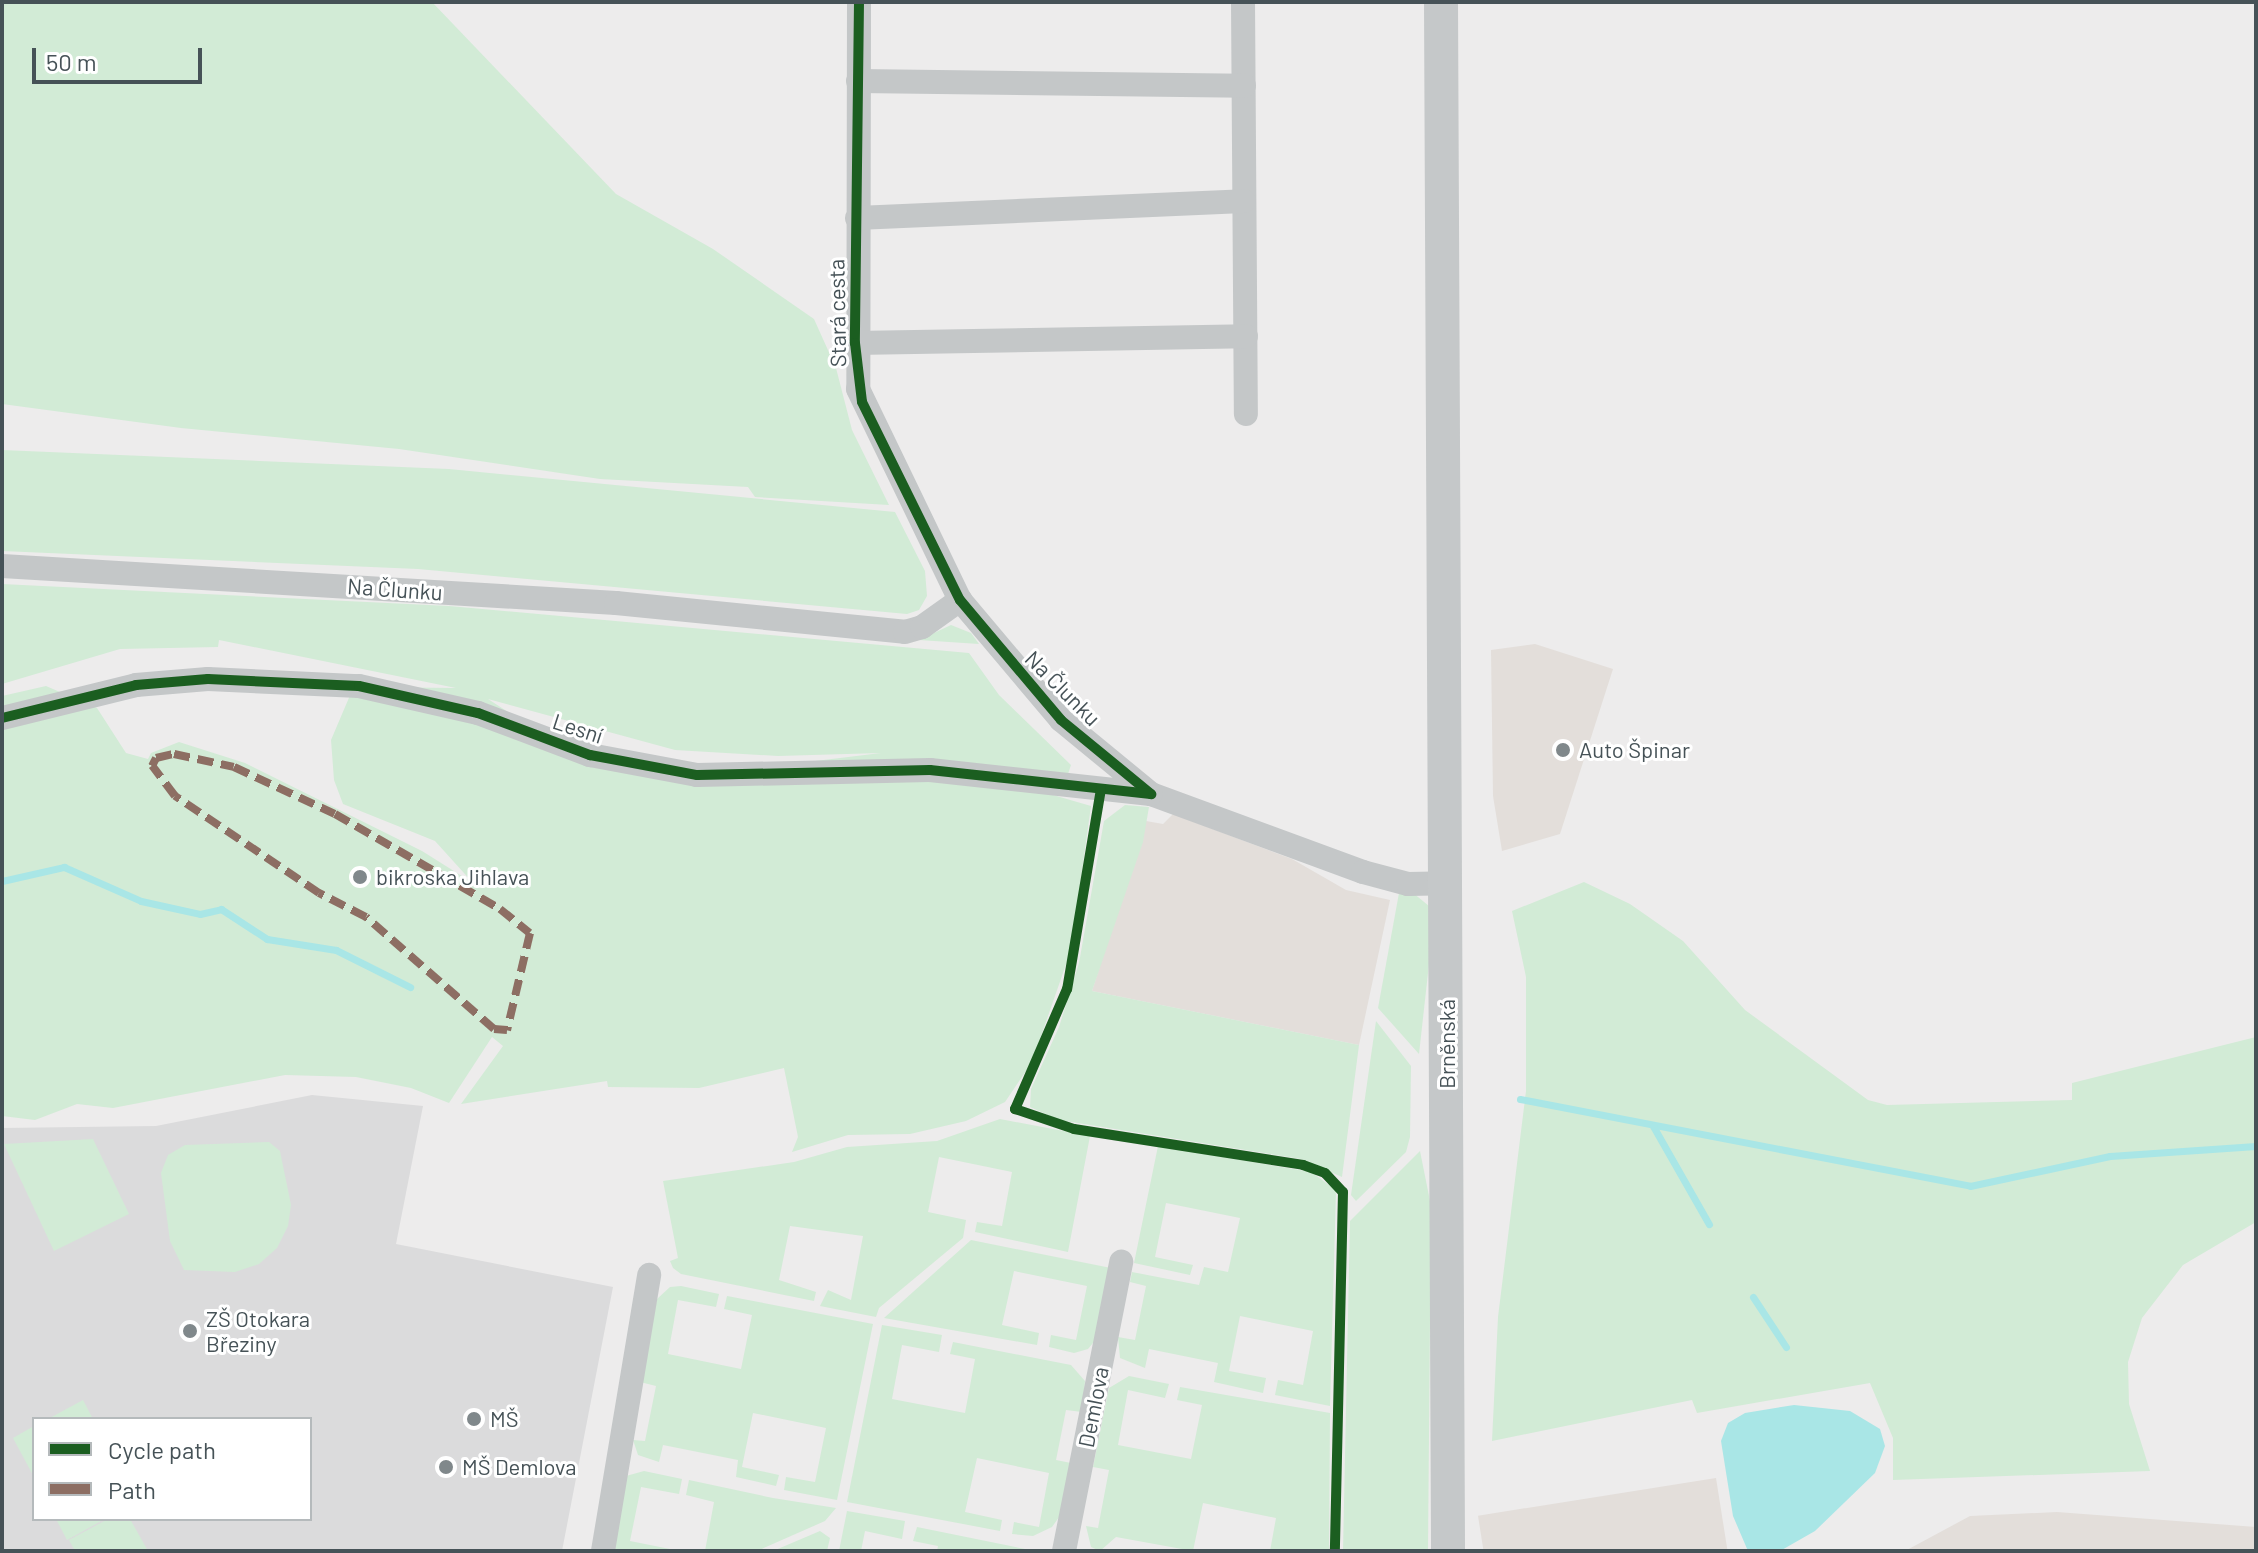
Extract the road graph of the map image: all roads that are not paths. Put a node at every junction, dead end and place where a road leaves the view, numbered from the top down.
1 (859, 2) edge
2 (1243, 2) edge
3 (1441, 2) edge
4 (858, 81) junction
5 (1244, 86) junction
6 (1244, 201) junction
7 (857, 218) junction
8 (1246, 336) junction
9 (855, 343) junction
10 (1246, 414) dead end
11 (2, 566) edge
12 (960, 600) junction
13 (2, 718) edge
14 (1151, 794) junction
15 (1447, 883) junction
16 (1121, 1262) dead end
17 (649, 1275) dead end
18 (603, 1551) edge
19 (1064, 1551) edge
20 (1448, 1551) edge

1 - 4 street, Stará cesta
2 - 5 street
3 - 15 main road, Brněnská
4 - 5 street
4 - 7 street, Stará cesta
5 - 6 street
6 - 7 street
6 - 8 street
7 - 9 street, Stará cesta
8 - 9 street, Stará cesta
8 - 10 street
9 - 12 street, Stará cesta
11 - 12 street, Na Člunku
12 - 14 street, Na Člunku
13 - 14 street, Lesní
14 - 15 street, Na Člunku
15 - 20 main road, Brněnská
16 - 19 street, Demlova
17 - 18 street

